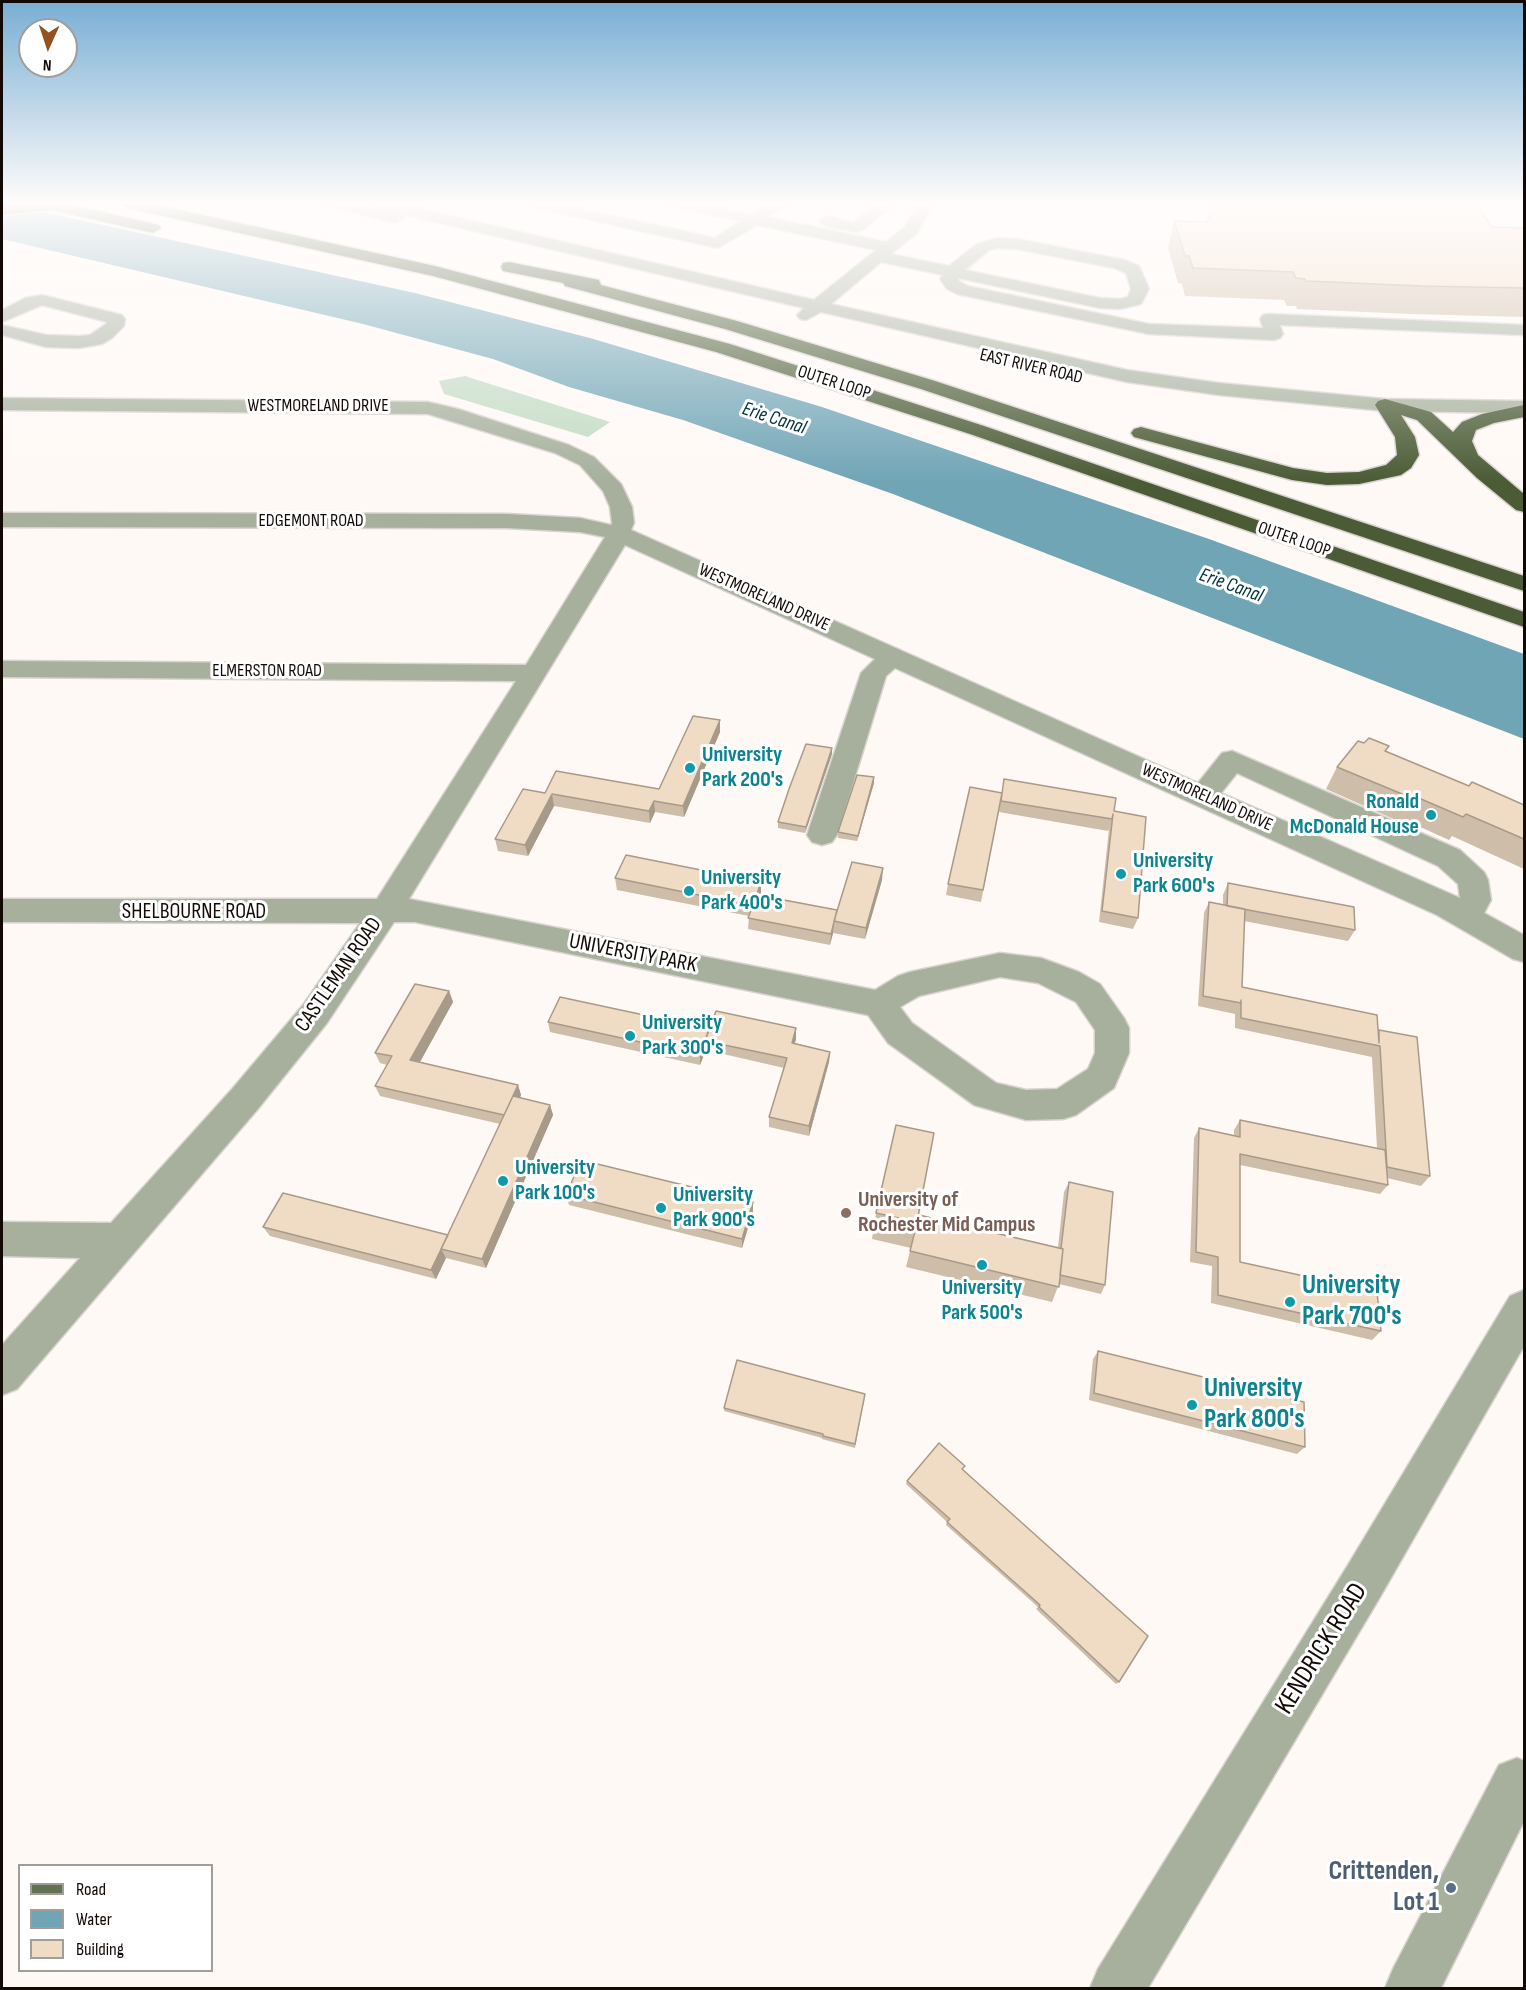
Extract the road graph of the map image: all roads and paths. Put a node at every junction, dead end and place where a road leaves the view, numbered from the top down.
1 (533, 296) edge
2 (619, 296) edge
3 (640, 296) edge
4 (748, 296) edge
5 (753, 296) edge
6 (829, 296) edge
7 (992, 296) edge
8 (1066, 296) edge
9 (1137, 296) edge
10 (467, 298) dead end
11 (811, 310) junction
12 (2, 317) edge
13 (2, 330) edge
14 (1524, 330) edge
15 (2, 341) edge
16 (46, 341) junction
17 (898, 403) junction
18 (2, 404) edge
19 (1385, 405) junction
20 (1524, 407) edge
21 (1524, 411) edge
22 (1082, 416) dead end
23 (1127, 429) dead end
24 (1469, 458) junction
25 (1524, 505) edge
26 (2, 520) edge
27 (620, 534) junction
28 (1524, 584) edge
29 (1524, 620) edge
30 (893, 656) junction
31 (2, 669) edge
32 (533, 673) junction
33 (1203, 796) junction
34 (822, 835) dead end
35 (2, 910) edge
36 (386, 910) junction
37 (1464, 916) junction
38 (1524, 950) edge
39 (879, 1004) junction
40 (2, 1239) edge
41 (119, 1240) junction
42 (1524, 1309) edge
43 (2, 1375) edge
44 (1524, 1787) edge
45 (1117, 1989) edge
46 (1412, 1989) edge

1 - 17 highway, OUTER LOOP
2 - 28 highway, OUTER LOOP
3 - 22 highway
4 - 11 street, EAST RIVER ROAD
5 - 11 street, EAST RIVER ROAD
6 - 11 street
7 - 14 street
8 - 9 street
10 - 17 highway
11 - 19 street, EAST RIVER ROAD
12 - 16 street
13 - 16 street
15 - 16 street
17 - 29 highway, OUTER LOOP
18 - 27 street, WESTMORELAND DRIVE
19 - 20 street, EAST RIVER ROAD
19 - 23 highway
19 - 24 highway
21 - 24 highway
24 - 25 highway
26 - 27 street, EDGEMONT ROAD
27 - 30 street, WESTMORELAND DRIVE
27 - 32 street, CASTLEMAN ROAD
30 - 33 street, WESTMORELAND DRIVE
30 - 34 street
31 - 32 street, ELMERSTON ROAD
32 - 36 street, CASTLEMAN ROAD
33 - 37 street, WESTMORELAND DRIVE
33 - 37 street
35 - 36 street, SHELBOURNE ROAD
36 - 39 street, UNIVERSITY PARK
36 - 41 street, CASTLEMAN ROAD
37 - 38 street, WESTMORELAND DRIVE
39 - 39 street
40 - 41 street
41 - 43 street, CASTLEMAN ROAD
42 - 45 street, KENDRICK ROAD
44 - 46 street

